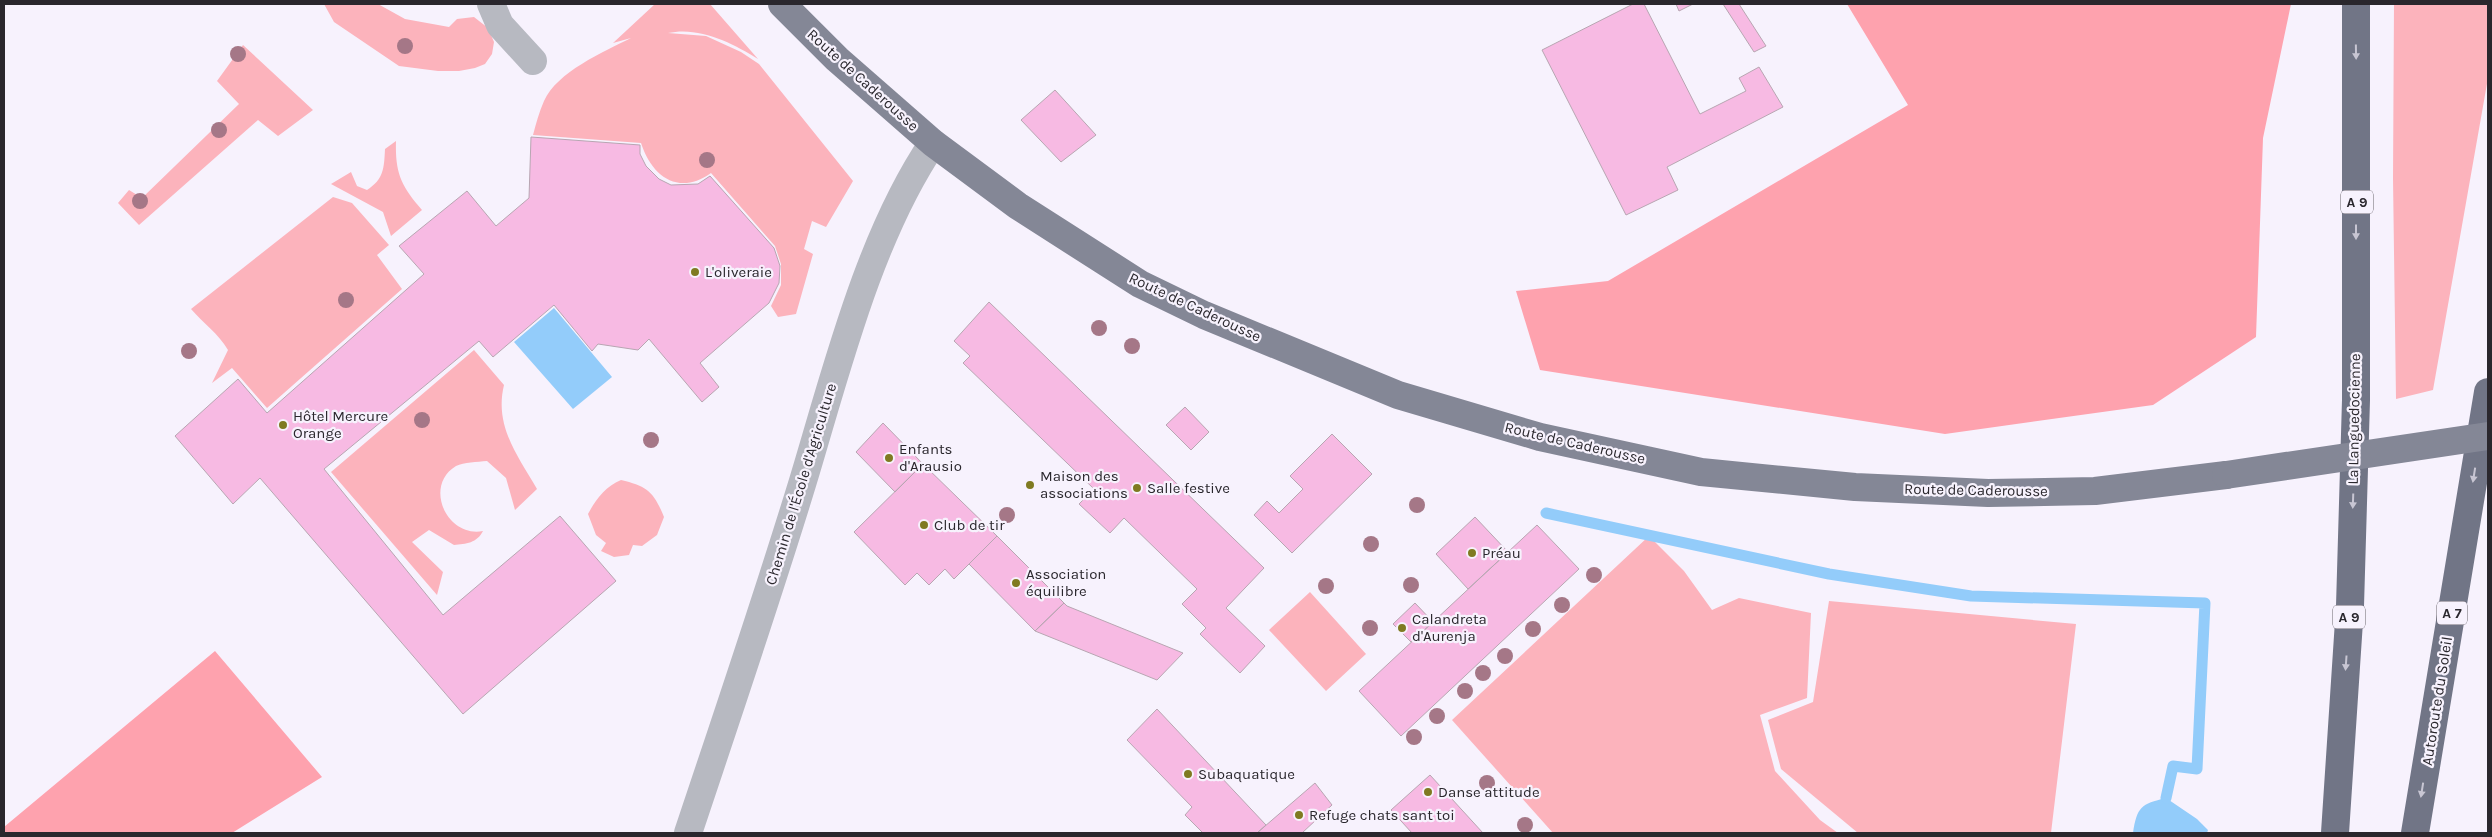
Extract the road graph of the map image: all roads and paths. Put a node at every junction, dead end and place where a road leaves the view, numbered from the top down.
1 (490, 4) edge
2 (782, 4) edge
3 (2356, 4) edge
4 (533, 61) dead end
5 (933, 143) junction
6 (2488, 392) edge
7 (2488, 436) edge
8 (688, 833) edge
9 (2335, 833) edge
10 (2415, 833) edge

1 - 4 street
2 - 5 main road, Route de Caderousse
3 -> 9 highway, La Languedocienne / A 9
5 - 7 main road, Route de Caderousse, bridge
5 - 8 street, Chemin de l'École d'Agriculture
6 -> 10 highway, Autoroute du Soleil / A 7

